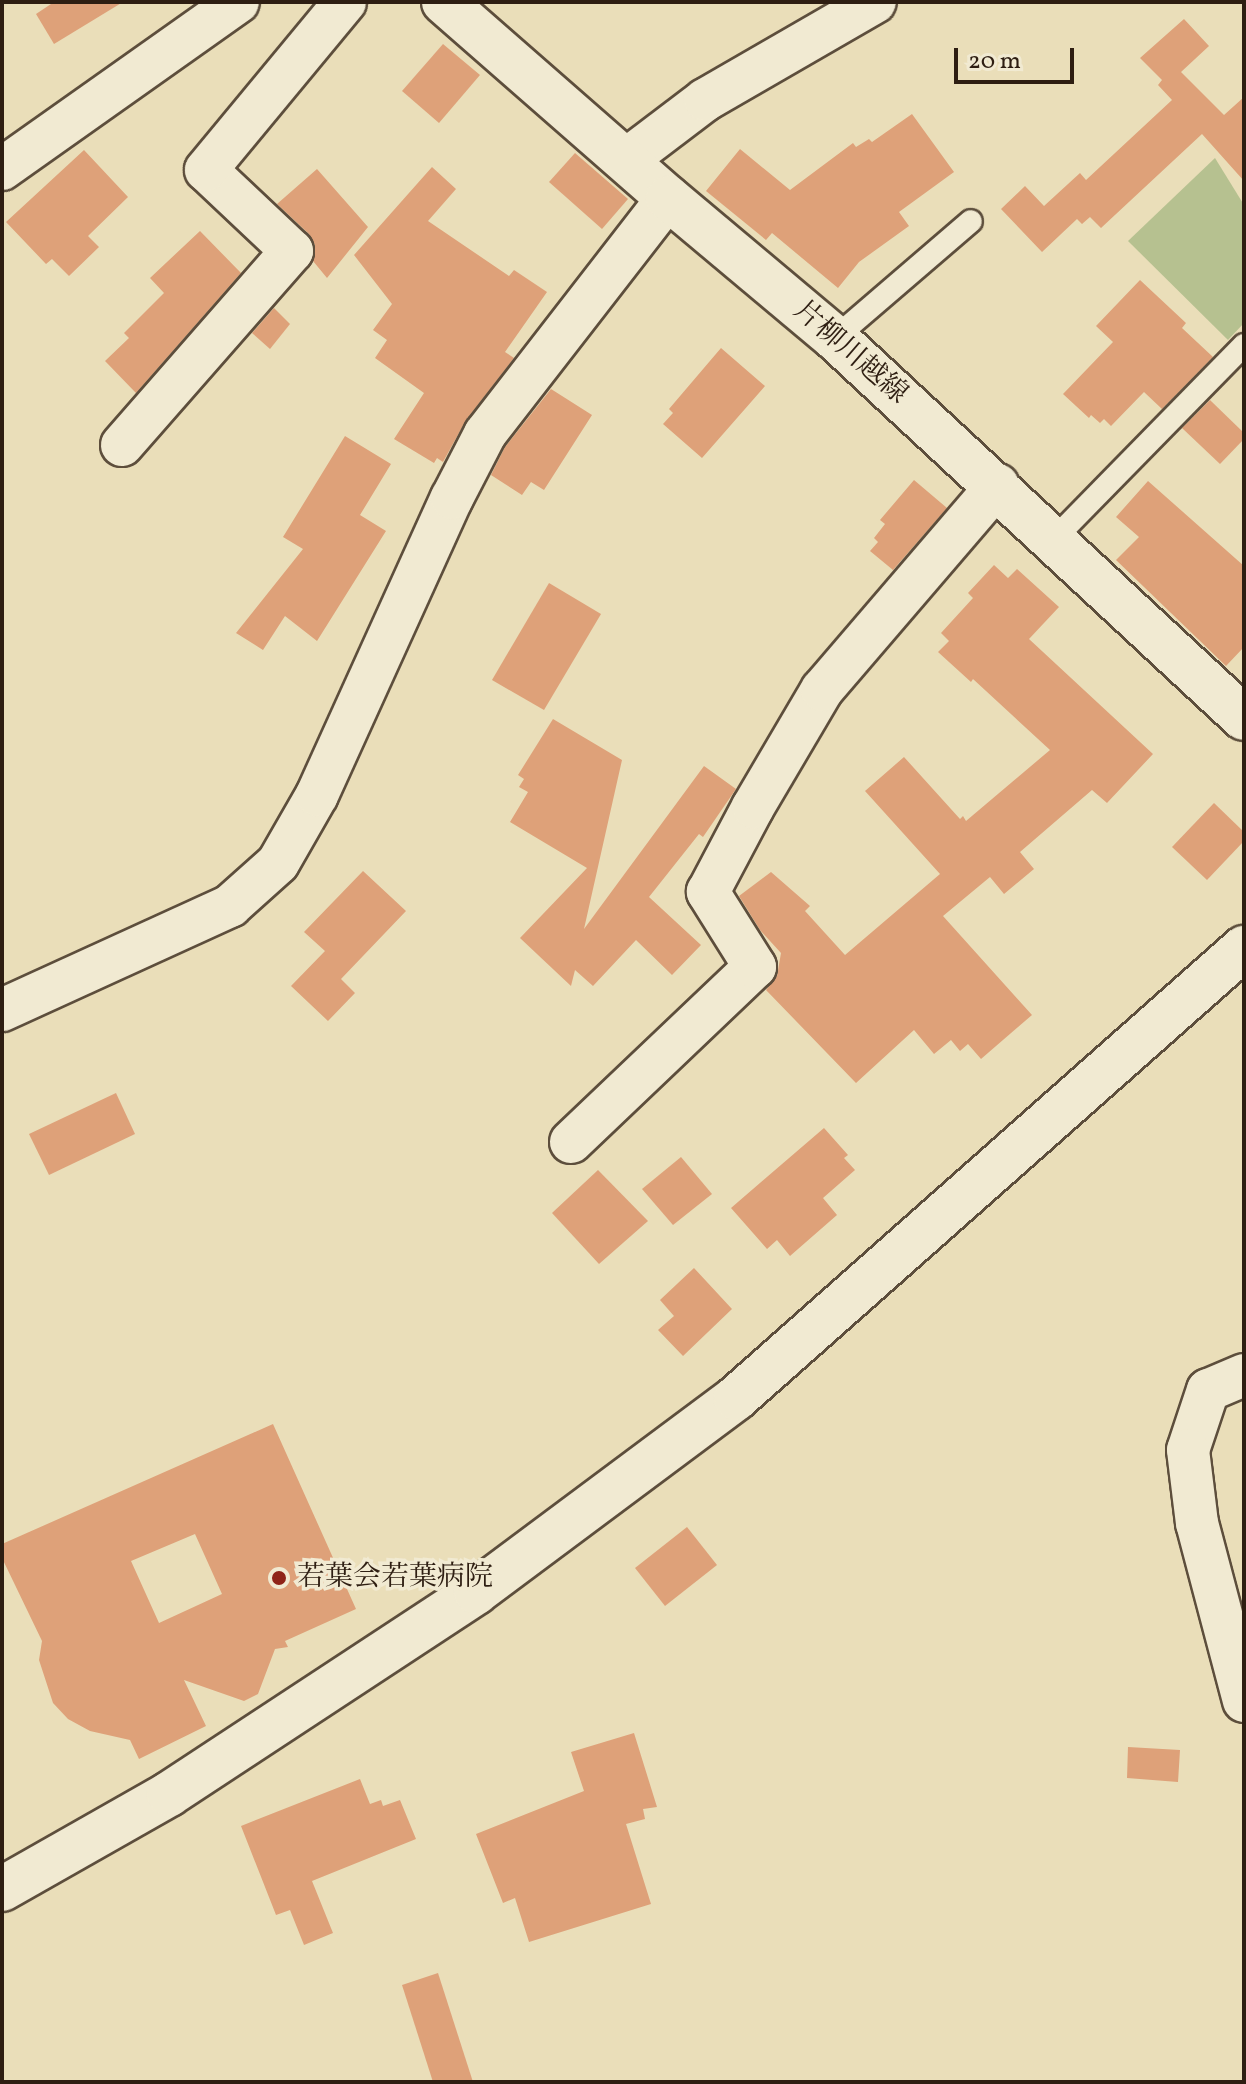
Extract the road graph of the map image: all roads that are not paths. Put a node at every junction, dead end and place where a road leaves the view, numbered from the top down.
1 (238, 2) edge
2 (345, 2) edge
3 (444, 2) edge
4 (875, 2) edge
5 (626, 160) junction
6 (2, 169) edge
7 (668, 198) junction
8 (971, 221) dead end
9 (835, 338) junction
10 (1244, 345) edge
11 (122, 445) dead end
12 (998, 485) junction
13 (1055, 538) junction
14 (1244, 718) edge
15 (1244, 948) edge
16 (2, 1010) edge
17 (571, 1142) dead end
18 (1244, 1375) edge
19 (1244, 1701) edge
20 (2, 1889) edge

1 - 6 street
2 - 11 street
3 - 5 street, 片柳川越線
4 - 5 street
5 - 7 street, 片柳川越線
7 - 9 street, 片柳川越線
7 - 16 street
8 - 9 lane
9 - 12 street, 片柳川越線
10 - 13 lane
12 - 13 street, 片柳川越線
12 - 17 street
13 - 14 street, 片柳川越線
15 - 20 street
18 - 19 street

